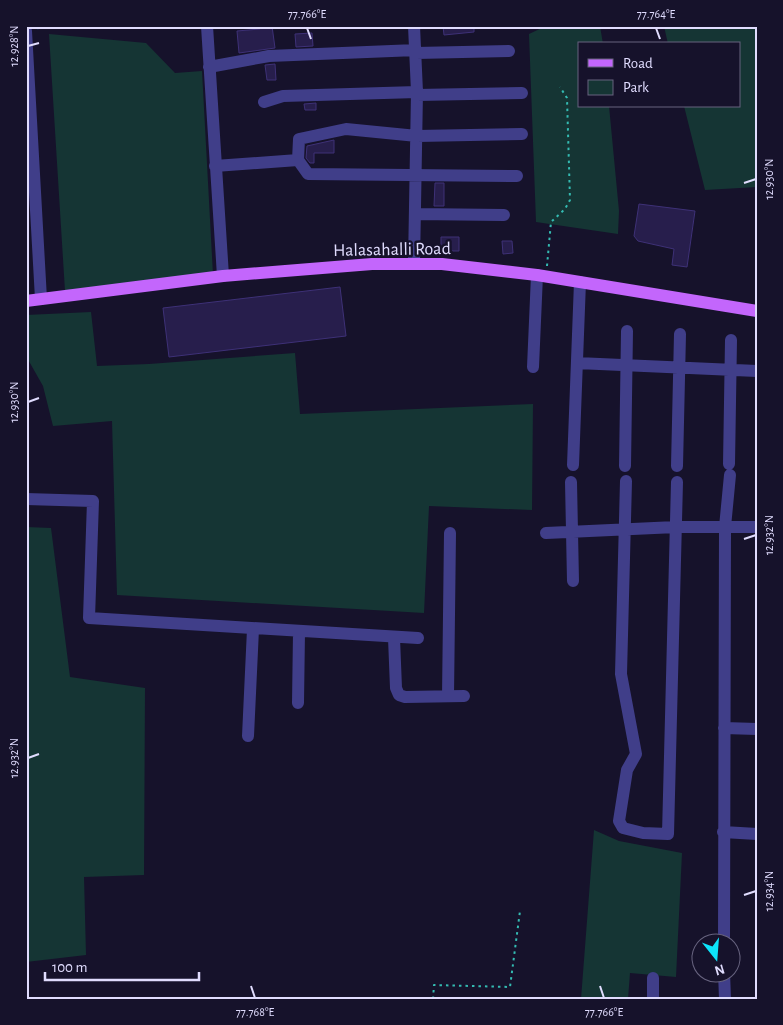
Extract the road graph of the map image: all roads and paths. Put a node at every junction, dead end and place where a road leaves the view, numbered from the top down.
1 (414, 26) edge
2 (210, 27) edge
3 (26, 31) edge
4 (509, 51) dead end
5 (416, 52) junction
6 (209, 66) junction
7 (560, 87) dead end
8 (417, 93) junction
9 (522, 93) dead end
10 (264, 102) dead end
11 (522, 134) dead end
12 (417, 136) junction
13 (298, 160) junction
14 (215, 166) junction
15 (416, 176) junction
16 (518, 176) dead end
17 (415, 214) junction
18 (504, 215) dead end
19 (414, 264) junction
20 (541, 275) junction
21 (223, 276) junction
22 (580, 282) junction
23 (41, 299) junction
24 (26, 301) edge
25 (757, 311) edge
26 (627, 331) dead end
27 (680, 334) dead end
28 (731, 340) dead end
29 (577, 363) junction
30 (627, 365) junction
31 (533, 367) dead end
32 (679, 368) junction
33 (730, 370) junction
34 (757, 371) edge
35 (573, 465) dead end
36 (625, 466) dead end
37 (677, 466) dead end
38 (626, 481) dead end
39 (571, 482) dead end
40 (677, 482) dead end
41 (26, 499) edge
42 (676, 527) junction
43 (725, 527) junction
44 (757, 527) edge
45 (623, 530) junction
46 (572, 532) junction
47 (450, 533) dead end
48 (546, 533) dead end
49 (573, 581) dead end
50 (253, 629) junction
51 (299, 632) junction
52 (394, 638) junction
53 (418, 638) dead end
54 (448, 696) junction
55 (464, 696) dead end
56 (298, 703) dead end
57 (724, 728) junction
58 (757, 729) edge
59 (248, 736) dead end
60 (723, 832) junction
61 (757, 834) edge
62 (520, 912) dead end
63 (724, 932) edge
64 (653, 978) dead end
65 (724, 982) edge
66 (433, 999) edge
67 (653, 999) edge
68 (725, 999) edge

1 - 5 street
2 - 6 street
3 - 23 street
4 - 5 street
5 - 6 street
5 - 8 street
6 - 14 street
7 - 20 path
8 - 9 street
8 - 10 street
8 - 12 street
11 - 12 street
12 - 13 street
12 - 15 street
13 - 14 street
13 - 15 street
14 - 21 street
15 - 16 street
15 - 17 street
17 - 18 street
17 - 19 street
19 - 20 main road, Halasahalli Road
19 - 21 main road, Halasahalli Road
20 - 22 main road, Halasahalli Road
20 - 31 street
21 - 23 main road, Halasahalli Road
22 - 25 main road, Halasahalli Road
22 - 29 street
23 - 24 main road, Halasahalli Road
26 - 30 street
27 - 32 street
28 - 33 street
29 - 30 street
29 - 35 street
30 - 32 street
30 - 36 street
32 - 33 street
32 - 37 street
33 - 34 street
33 - 43 street
38 - 45 street
39 - 46 street
40 - 42 street
41 - 50 street
42 - 43 street
42 - 45 street
42 - 45 street
43 - 44 street
43 - 57 street
45 - 46 street
46 - 48 street
46 - 49 street
47 - 54 street
50 - 51 street
50 - 59 street
51 - 52 street
51 - 56 street
52 - 53 street
52 - 54 street
54 - 55 street
57 - 58 street
57 - 60 street
60 - 61 street
60 - 63 street
62 - 66 path
64 - 67 street
65 - 68 street

